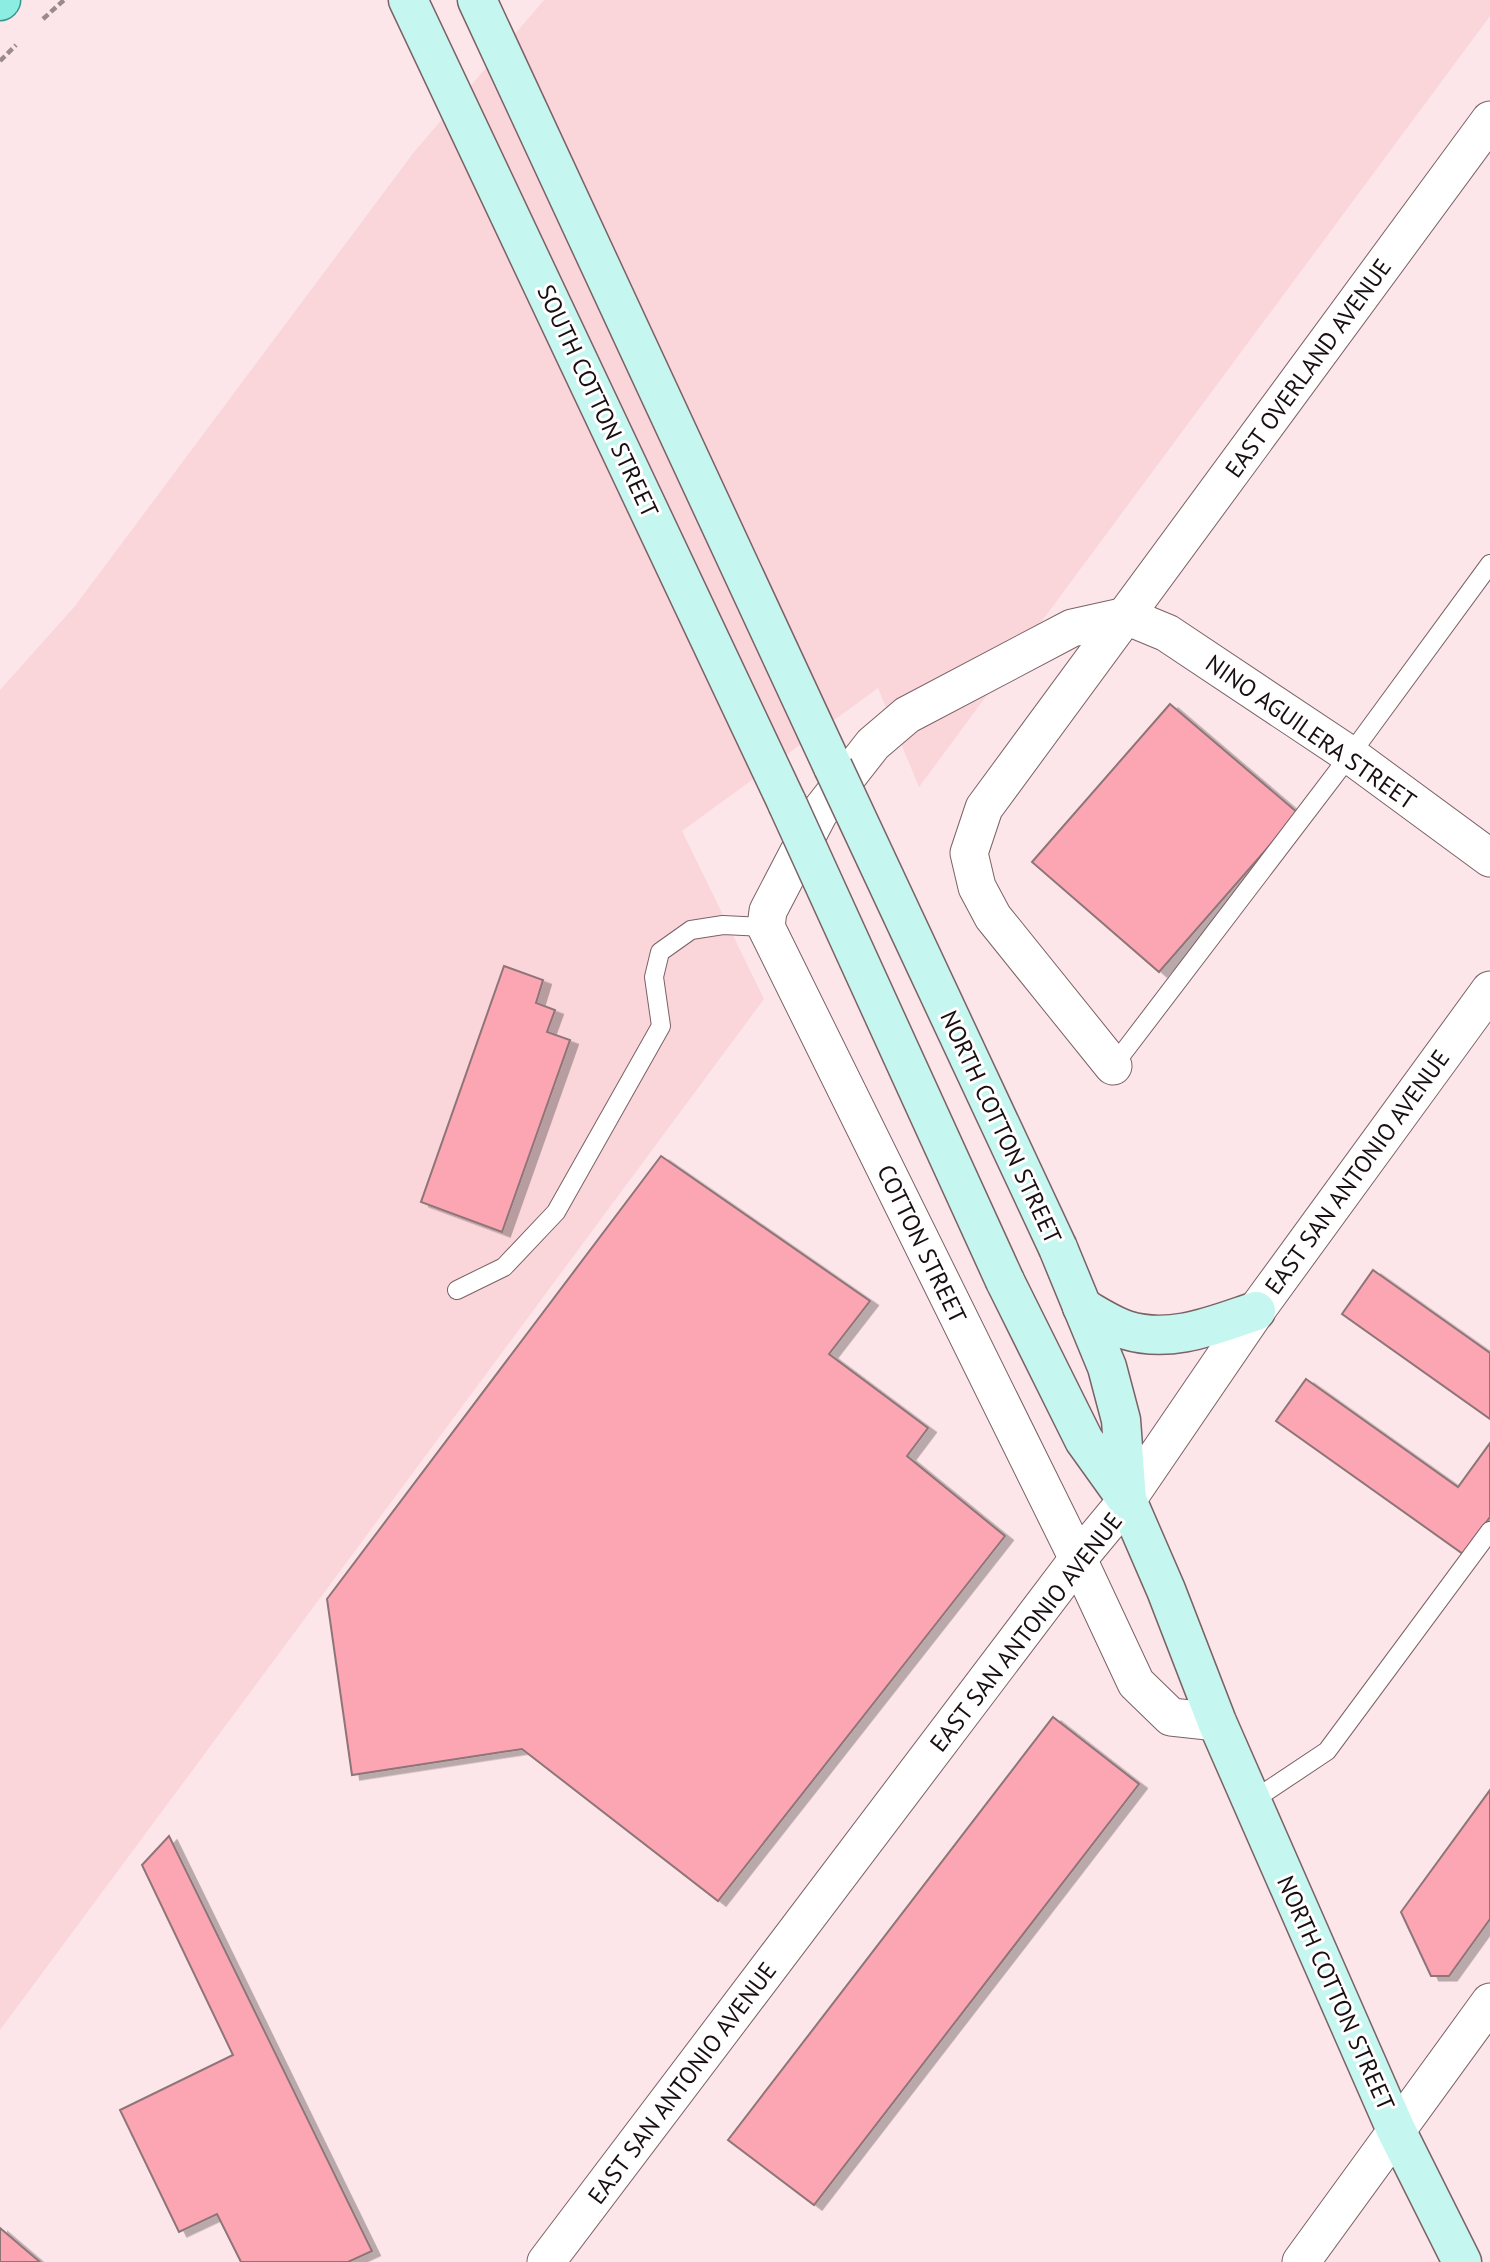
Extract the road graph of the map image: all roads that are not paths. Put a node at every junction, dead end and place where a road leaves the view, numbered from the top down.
1 (408, 0) edge
2 (477, 0) edge
3 (1490, 120) edge
4 (1490, 564) edge
5 (1126, 616) junction
6 (1350, 755) junction
7 (787, 803) joint
8 (1490, 858) edge
9 (766, 927) junction
10 (1490, 990) edge
11 (1113, 1066) joint
12 (457, 1290) dead end
13 (1082, 1307) junction
14 (1256, 1311) junction
15 (1127, 1500) junction
16 (1490, 1531) edge
17 (1078, 1559) junction
18 (1217, 1721) junction
19 (1252, 1801) junction
20 (1490, 2003) edge
21 (1396, 2130) junction
22 (545, 2262) edge
23 (1301, 2262) edge
24 (1462, 2262) edge

1 - 7 main road, SOUTH COTTON STREET
2 - 13 main road, NORTH COTTON STREET, bridge
3 - 5 street, EAST OVERLAND AVENUE
4 - 6 lane
5 - 6 street, NINO AGUILERA STREET
5 - 9 street
5 - 11 street, EAST OVERLAND AVENUE
6 - 8 street, NINO AGUILERA STREET
6 - 11 lane
7 - 15 main road, NORTH COTTON STREET, bridge
9 - 12 lane
9 - 17 street, COTTON STREET
10 - 14 street, EAST SAN ANTONIO AVENUE
13 - 14 main road
13 - 15 main road, NORTH COTTON STREET
14 - 15 street, EAST SAN ANTONIO AVENUE
15 - 17 street, EAST SAN ANTONIO AVENUE
15 - 18 main road, NORTH COTTON STREET
16 - 19 lane
17 - 18 street
17 - 22 street, EAST SAN ANTONIO AVENUE
18 - 19 main road, NORTH COTTON STREET
19 - 21 main road, NORTH COTTON STREET
20 - 21 street
21 - 23 street
21 - 24 main road, NORTH COTTON STREET

